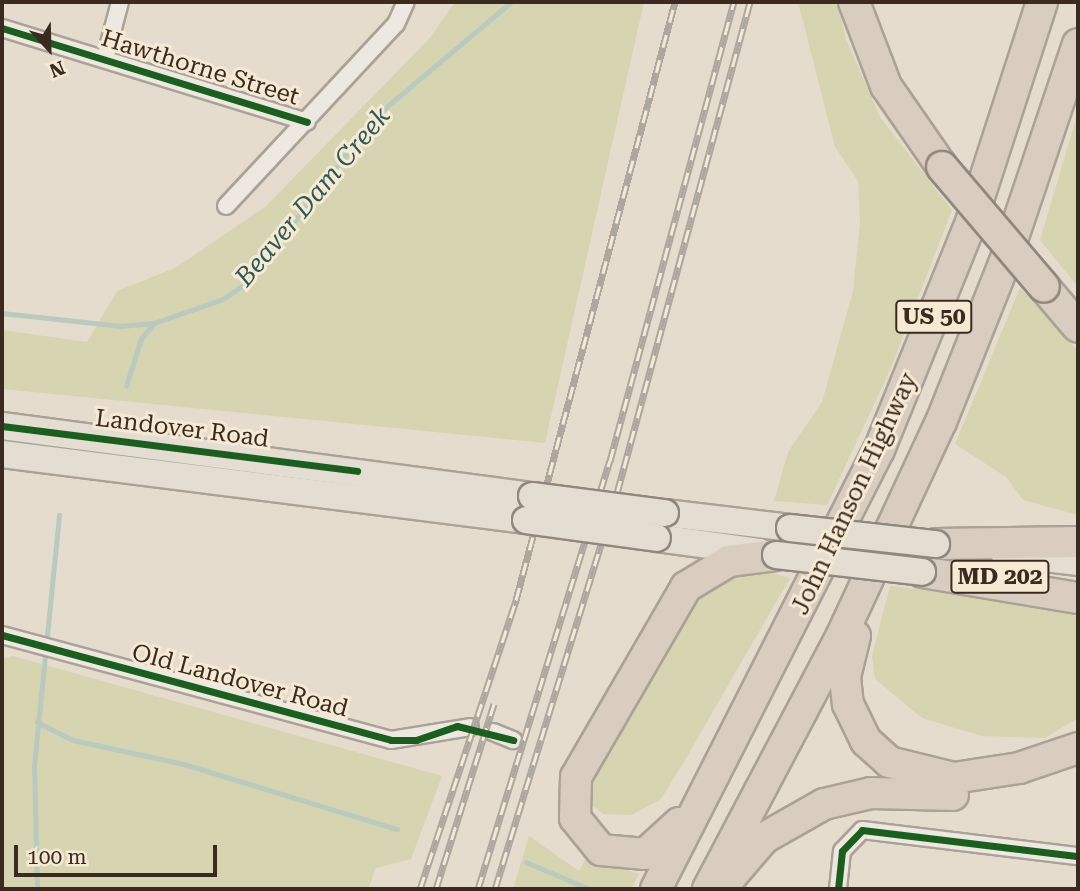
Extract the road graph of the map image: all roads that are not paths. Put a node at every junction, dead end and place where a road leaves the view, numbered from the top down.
1 (120, 2) edge
2 (407, 2) edge
3 (854, 2) edge
4 (870, 2) edge
5 (1042, 2) edge
6 (2, 27) edge
7 (1078, 44) edge
8 (105, 59) junction
9 (307, 122) junction
10 (945, 160) junction
11 (226, 206) dead end
12 (1046, 279) junction
13 (1078, 307) edge
14 (1078, 327) edge
15 (2, 426) edge
16 (2, 454) edge
17 (529, 508) junction
18 (896, 523) junction
19 (1078, 542) edge
20 (936, 544) junction
21 (776, 555) junction
22 (1078, 562) edge
23 (922, 572) junction
24 (1078, 588) edge
25 (1078, 598) edge
26 (797, 620) junction
27 (2, 635) edge
28 (470, 727) dead end
29 (493, 732) dead end
30 (513, 740) dead end
31 (1078, 748) edge
32 (1078, 767) edge
33 (1078, 856) edge
34 (656, 889) edge
35 (708, 889) edge
36 (722, 889) edge
37 (838, 889) edge

1 - 8 street
2 - 9 street
3 - 10 highway
4 - 10 highway
5 - 26 highway, John Hanson Highway / US 50
6 - 8 street, Hawthorne Street
7 - 18 highway, John Hanson Highway / US 50
8 - 9 street, Hawthorne Street
9 - 11 street
10 - 12 highway, bridge
12 - 13 highway
12 - 14 highway
15 - 17 main road, Landover Road / MD 202
16 - 17 main road, Landover Road / MD 202
17 - 20 main road, Landover Road / MD 202, bridge
17 - 21 main road, Landover Road / MD 202, bridge
18 - 31 highway
18 - 35 highway, John Hanson Highway / US 50
19 - 20 highway
20 - 22 main road, Landover Road / MD 202
21 - 23 main road, Landover Road / MD 202, bridge
21 - 26 highway
23 - 24 main road, Landover Road / MD 202
23 - 25 highway
26 - 34 highway, John Hanson Highway / US 50
27 - 28 street, Old Landover Road
29 - 30 street
32 - 36 highway
33 - 37 street

